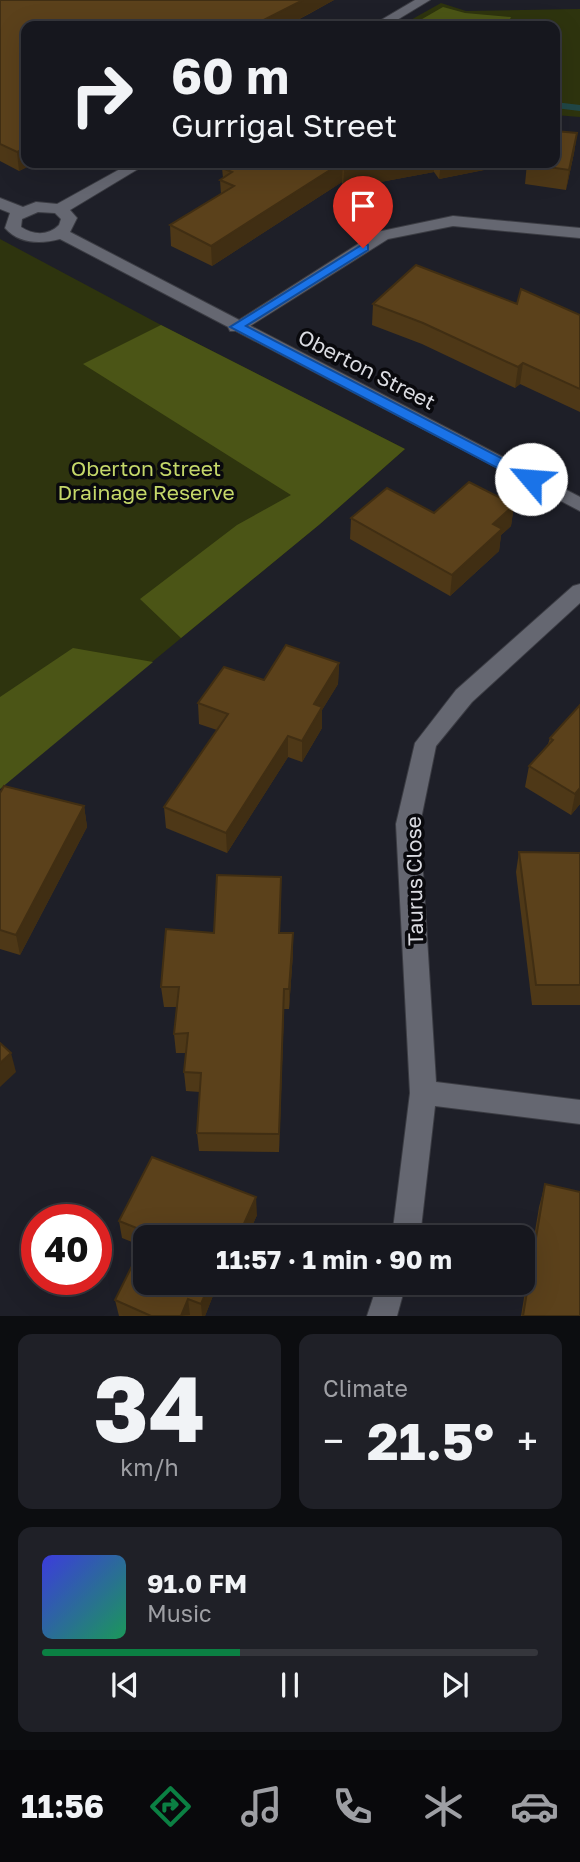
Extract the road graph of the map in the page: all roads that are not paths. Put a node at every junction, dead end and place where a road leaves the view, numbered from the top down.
1 (424, 0) edge
2 (387, 21) edge
3 (132, 168) edge
4 (0, 203) edge
5 (60, 209) junction
6 (20, 212) junction
7 (60, 233) junction
8 (580, 233) edge
9 (236, 327) junction
10 (580, 505) edge
11 (580, 590) edge
12 (423, 1093) junction
13 (580, 1112) edge
14 (407, 1225) edge
15 (388, 1295) edge
16 (382, 1316) edge

1 - 2 street
3 - 5 street
4 - 6 street
5 - 6 street
5 - 7 street
6 - 7 street
7 - 9 street, Oberton Street
8 - 9 street
9 - 10 street, Oberton Street
11 - 12 street, Taurus Close
12 - 13 street
12 - 14 street, Taurus Close
15 - 16 street

